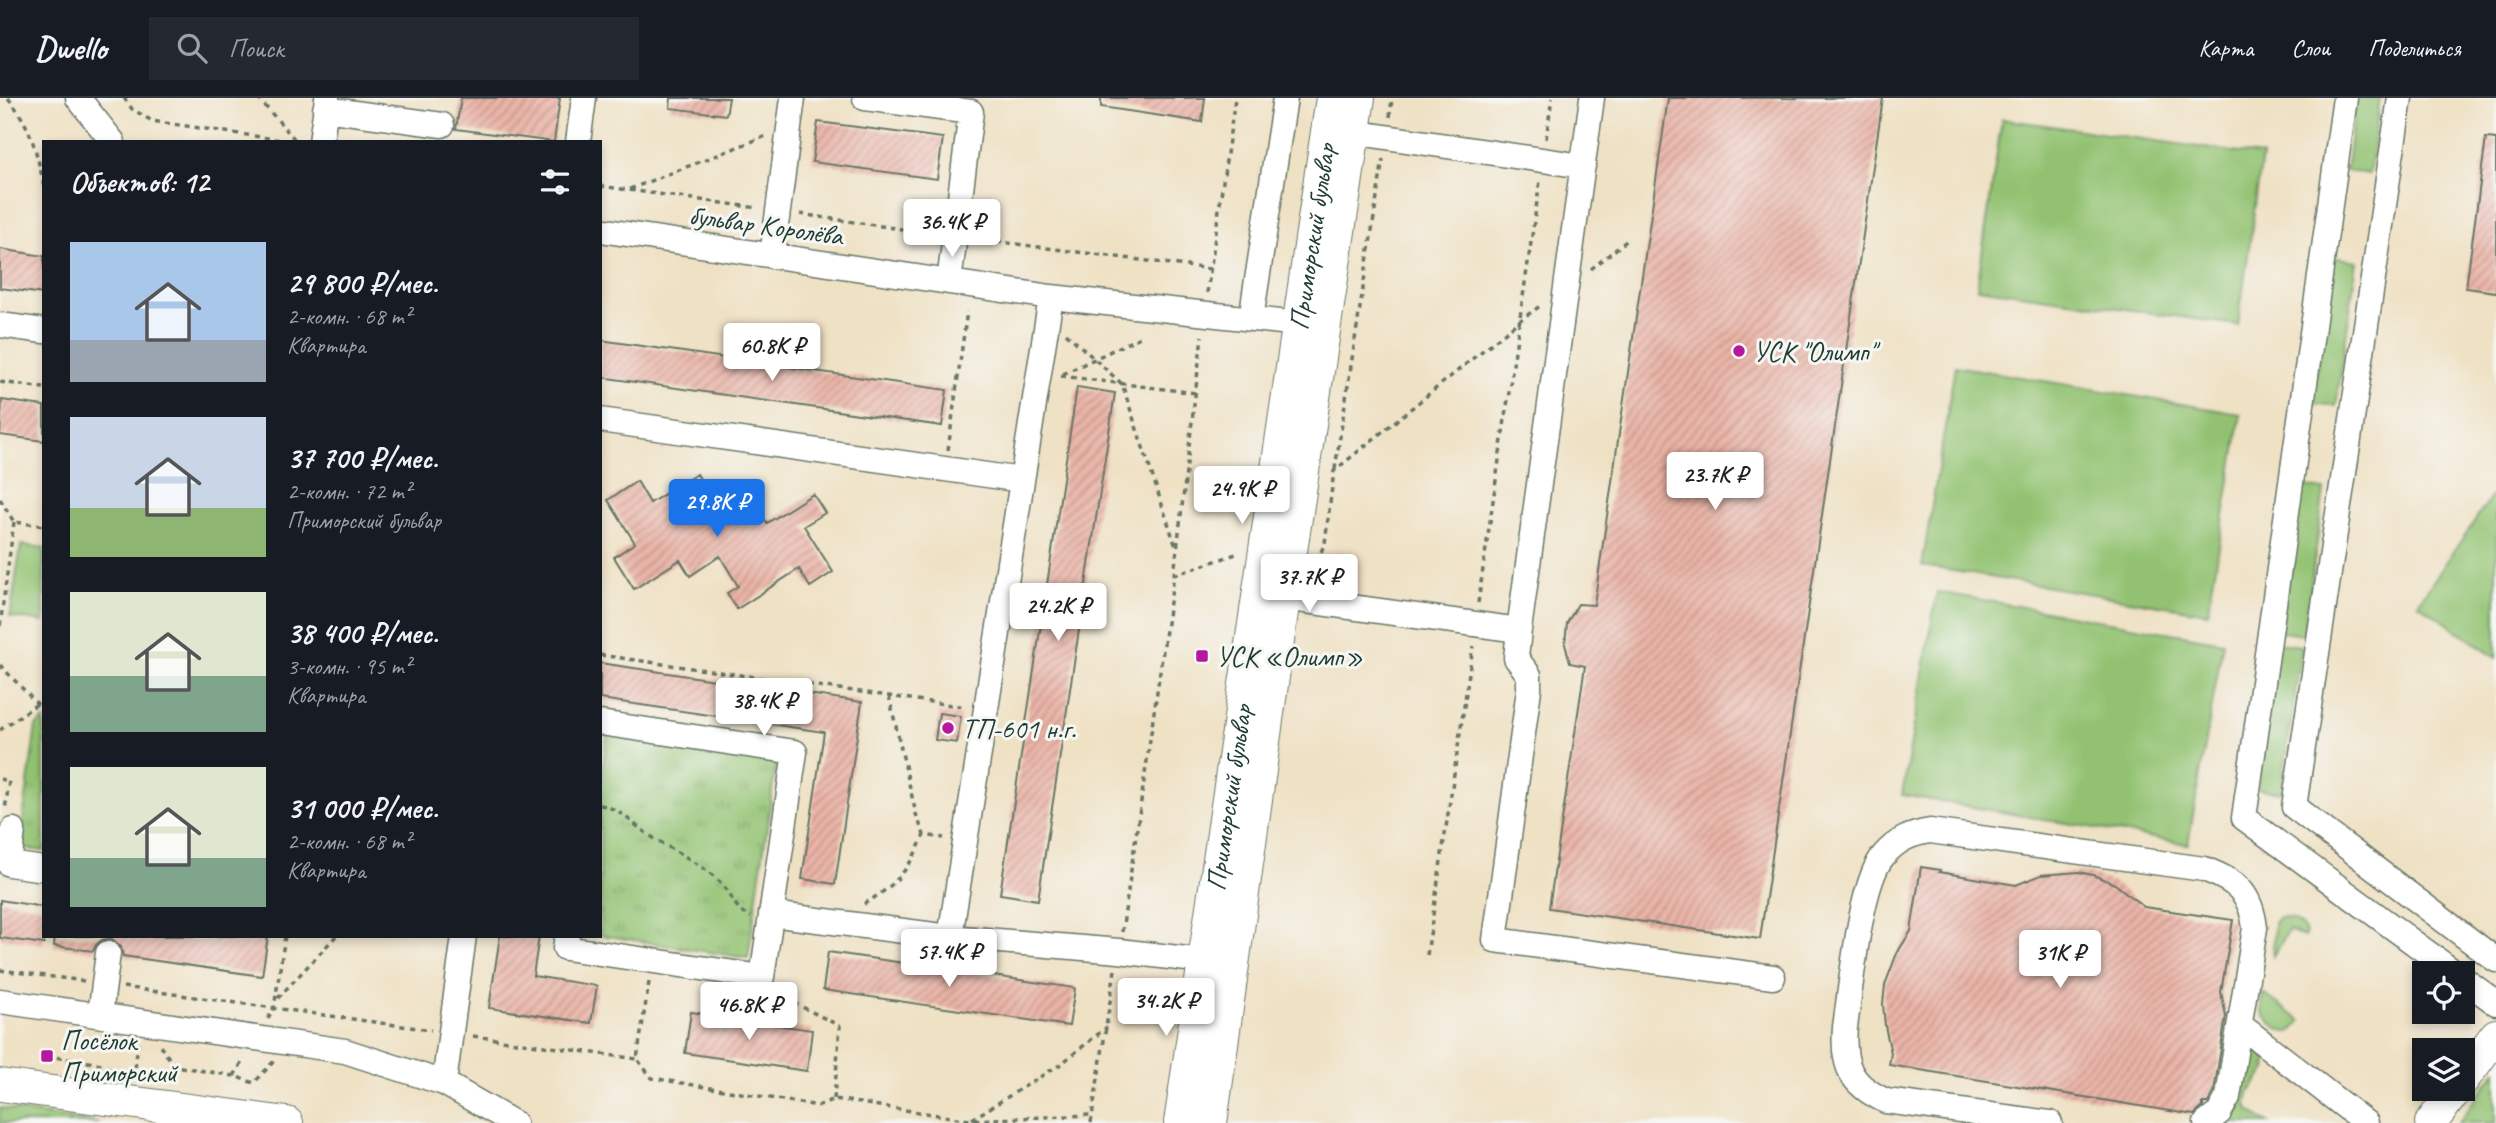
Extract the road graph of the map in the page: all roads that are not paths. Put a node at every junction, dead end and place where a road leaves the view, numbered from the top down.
1 (78, 98) edge
2 (584, 98) edge
3 (793, 98) edge
4 (865, 98) edge
5 (1285, 98) edge
6 (1359, 98) edge
7 (1592, 98) edge
8 (2345, 98) edge
9 (2400, 98) edge
10 (326, 104) edge
11 (1338, 120) edge
12 (442, 125) dead end
13 (111, 140) edge
14 (321, 140) edge
15 (578, 140) edge
16 (1583, 166) junction
17 (602, 230) edge
18 (772, 256) junction
19 (949, 282) junction
20 (1051, 297) junction
21 (1251, 319) junction
22 (1299, 324) junction
23 (0, 325) edge
24 (42, 331) edge
25 (602, 420) edge
26 (1022, 480) junction
27 (1284, 598) junction
28 (1519, 630) junction
29 (602, 723) edge
30 (13, 830) dead end
31 (42, 869) edge
32 (771, 918) junction
33 (950, 937) junction
34 (464, 938) edge
35 (566, 938) edge
36 (108, 953) dead end
37 (2496, 960) edge
38 (1204, 961) junction
39 (2439, 961) edge
40 (1773, 976) dead end
41 (2475, 988) edge
42 (0, 1001) edge
43 (2496, 1003) edge
44 (100, 1016) junction
45 (2240, 1025) junction
46 (2496, 1035) edge
47 (2475, 1063) edge
48 (444, 1083) junction
49 (0, 1084) edge
50 (2447, 1101) edge
51 (498, 1116) edge
52 (237, 1120) edge
53 (287, 1123) edge
54 (514, 1123) edge
55 (1180, 1123) edge
56 (1211, 1123) edge
57 (2050, 1123) edge
58 (2206, 1123) edge
59 (2366, 1123) edge
60 (2431, 1123) edge

1 - 13 street
2 - 15 street
3 - 18 street
4 - 19 street
5 - 21 street
6 - 11 main road
7 - 16 street
8 - 39 street
9 - 37 street
10 - 12 street
10 - 14 street
11 - 16 street
11 - 22 main road, Приморский бульвар
11 - 27 main road
16 - 28 street
17 - 18 street, бульвар Королёва
18 - 19 street, бульвар Королёва
19 - 20 street, бульвар Королёва
20 - 21 street, бульвар Королёва
20 - 26 street
21 - 22 street, бульвар Королёва
22 - 38 main road, Приморский бульвар
23 - 24 street
25 - 26 street
26 - 33 street
27 - 28 street
27 - 56 main road
28 - 40 street
29 - 32 street
30 - 31 street
32 - 33 street
32 - 35 street
33 - 38 street
34 - 48 street
36 - 44 street
38 - 55 main road, Приморский бульвар
41 - 43 street
42 - 44 street
44 - 48 street
45 - 57 street
45 - 58 street
45 - 59 street
46 - 47 main road
48 - 51 street
49 - 52 main road
50 - 60 main road
51 - 54 street
52 - 53 main road

